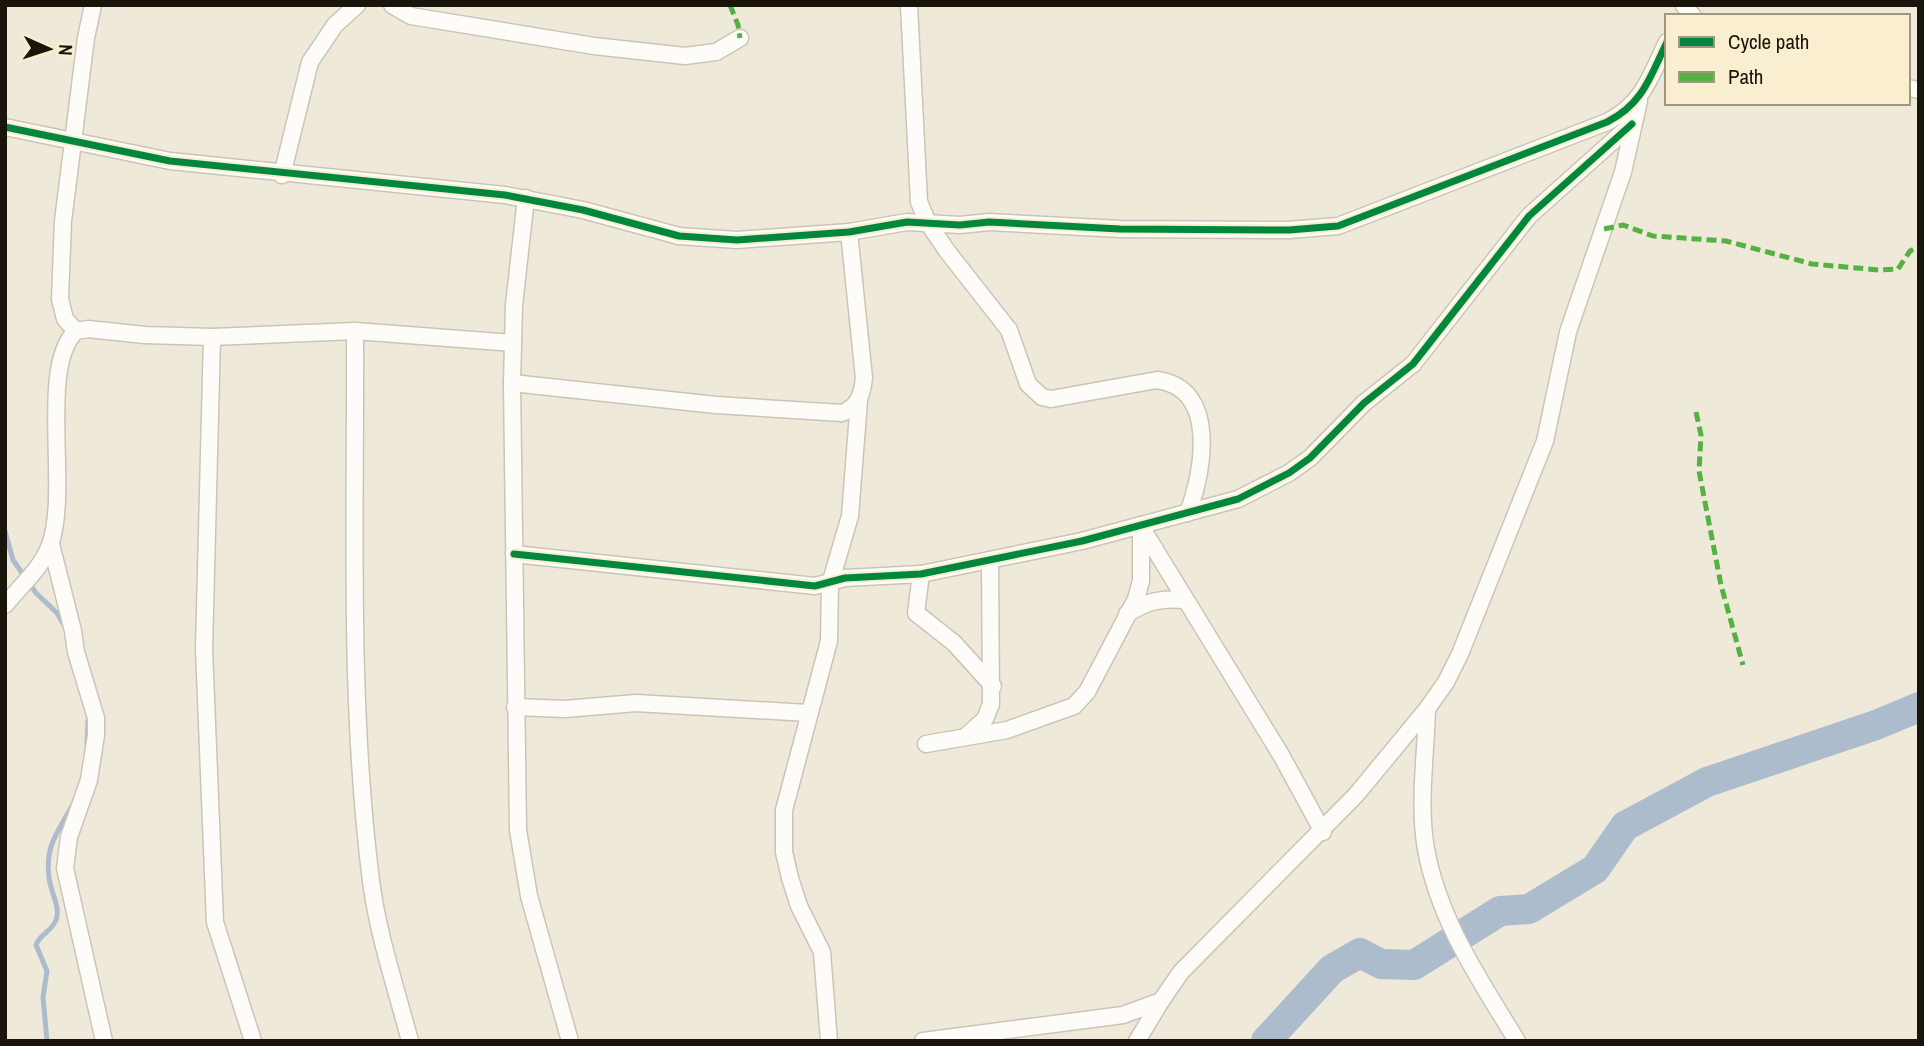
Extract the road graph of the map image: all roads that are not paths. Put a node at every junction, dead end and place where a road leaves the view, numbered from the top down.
1 (93, 5) edge
2 (357, 5) edge
3 (392, 5) edge
4 (909, 5) edge
5 (740, 38) dead end
6 (1665, 46) edge
7 (1639, 99) junction
8 (1632, 124) junction
9 (5, 127) edge
10 (74, 142) junction
11 (282, 175) junction
12 (526, 198) junction
13 (928, 223) junction
14 (849, 232) junction
15 (76, 331) junction
16 (355, 331) junction
17 (212, 337) junction
18 (513, 343) junction
19 (512, 383) junction
20 (859, 401) junction
21 (1188, 513) junction
22 (1140, 525) junction
23 (51, 544) junction
24 (514, 554) junction
25 (990, 560) junction
26 (920, 574) junction
27 (830, 584) junction
28 (1184, 600) junction
29 (5, 605) edge
30 (1128, 614) junction
31 (993, 686) junction
32 (515, 707) junction
33 (1427, 709) junction
34 (808, 713) junction
35 (963, 738) junction
36 (926, 744) dead end
37 (1322, 832) junction
38 (1161, 1000) junction
39 (104, 1041) edge
40 (253, 1041) edge
41 (410, 1041) edge
42 (570, 1041) edge
43 (829, 1041) edge
44 (923, 1041) edge
45 (1137, 1041) edge
46 (1517, 1041) edge

1 - 10 street
2 - 11 street
3 - 5 street
4 - 13 street
6 - 7 street
7 - 8 street
7 - 13 street
8 - 21 street
8 - 33 street
9 - 10 street
10 - 11 street
10 - 15 street
11 - 12 street
12 - 14 street
12 - 18 street
13 - 14 street
13 - 21 street
14 - 20 street
15 - 17 street
15 - 23 street
16 - 17 street
16 - 18 street
16 - 41 street
17 - 40 street
18 - 19 street
19 - 20 street
19 - 24 street
20 - 27 street
21 - 22 street
22 - 25 street
22 - 28 street
22 - 30 street
23 - 29 street
23 - 39 street
24 - 27 street
24 - 32 street
25 - 26 street
25 - 31 street
26 - 27 street
26 - 31 street
27 - 34 street
28 - 30 street
28 - 37 street
30 - 35 street
31 - 35 street
32 - 34 street
32 - 42 street
33 - 37 street
33 - 46 street
34 - 43 street
35 - 36 street
37 - 38 street
38 - 44 street
38 - 45 street

